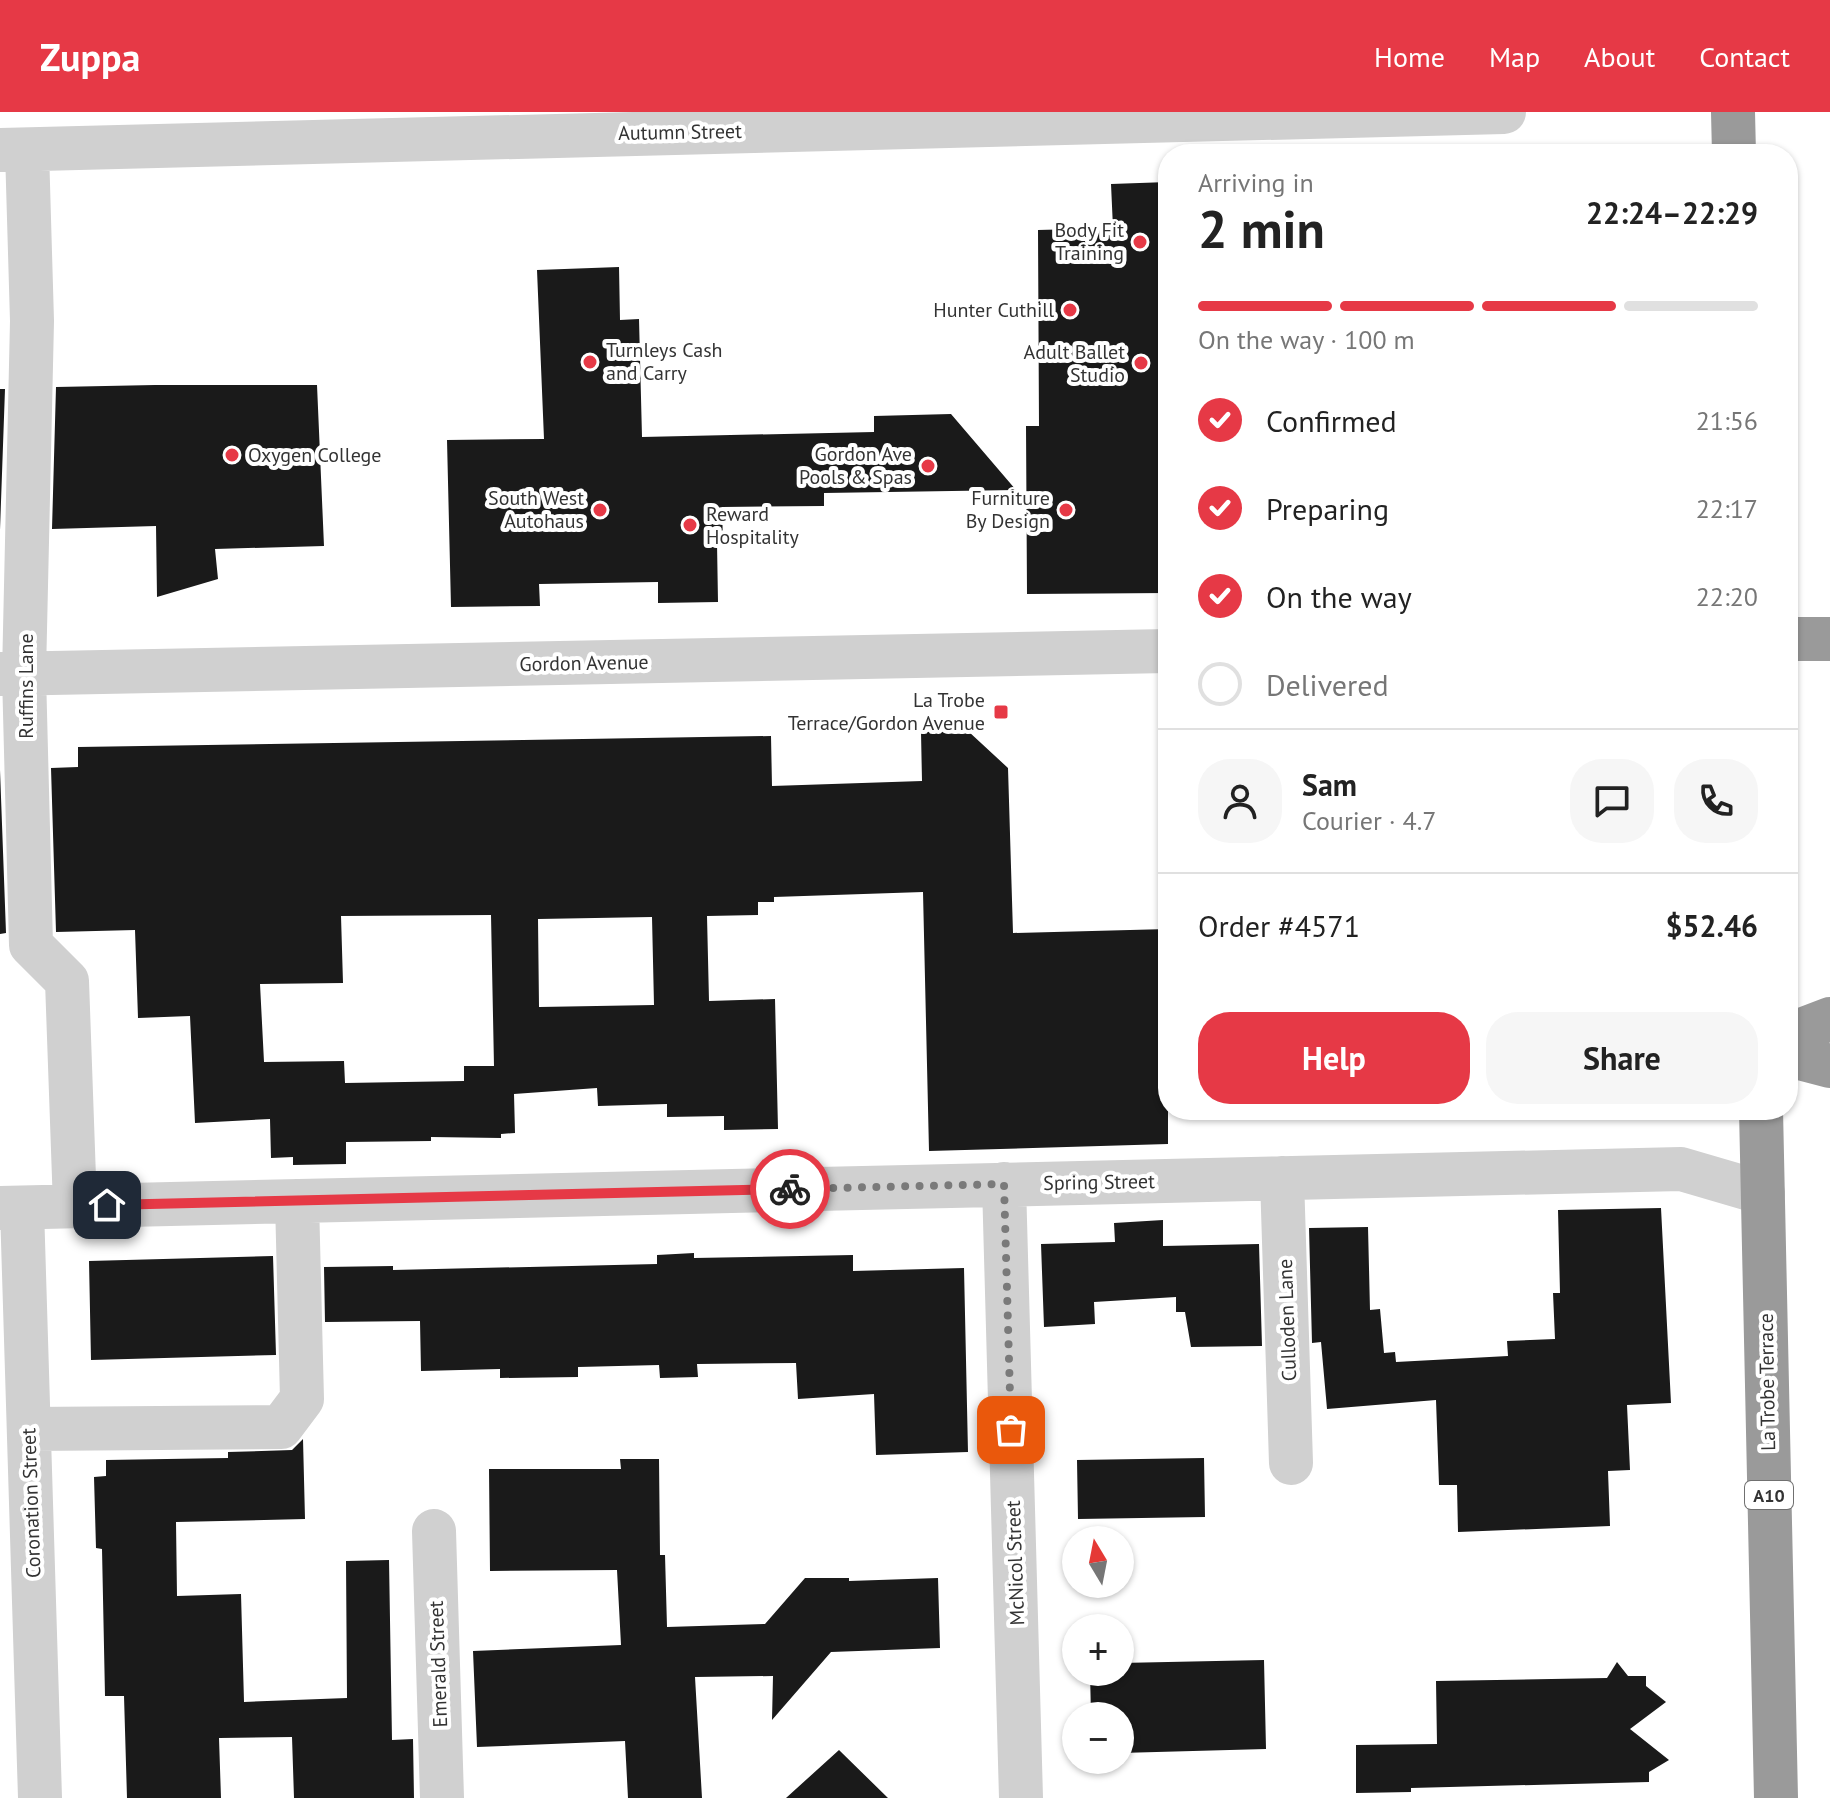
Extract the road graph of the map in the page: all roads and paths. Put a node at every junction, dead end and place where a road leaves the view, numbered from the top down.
1 (1504, 112) edge
2 (1733, 112) edge
3 (1734, 144) edge
4 (14, 150) edge
5 (1798, 639) edge
6 (1830, 639) edge
7 (1158, 651) edge
8 (12, 674) edge
9 (1830, 1019) edge
10 (1798, 1031) edge
11 (1798, 1058) edge
12 (1830, 1066) edge
13 (1761, 1120) edge
14 (1282, 1178) junction
15 (1004, 1184) junction
16 (1763, 1193) junction
17 (297, 1201) junction
18 (75, 1206) junction
19 (11, 1208) edge
20 (29, 1429) junction
21 (1291, 1463) dead end
22 (434, 1531) dead end
23 (40, 1798) edge
24 (442, 1798) edge
25 (1021, 1798) edge
26 (1776, 1798) edge

1 - 4 street, Autumn Street
2 - 3 highway
4 - 8 street, Ruffins Lane
5 - 6 highway
7 - 8 street, Gordon Avenue
8 - 18 street, Ruffins Lane
9 - 10 highway
11 - 12 highway
13 - 16 highway, La Trobe Terrace / A10
14 - 15 street, Spring Street
14 - 16 street, Spring Street
14 - 21 street, Culloden Lane
15 - 17 street, Spring Street
15 - 25 street, McNicol Street
16 - 26 highway, La Trobe Terrace / A10
17 - 18 street, Spring Street
17 - 20 street
18 - 19 street, Spring Street
19 - 20 street, Coronation Street
20 - 23 street, Coronation Street
22 - 24 street, Emerald Street

